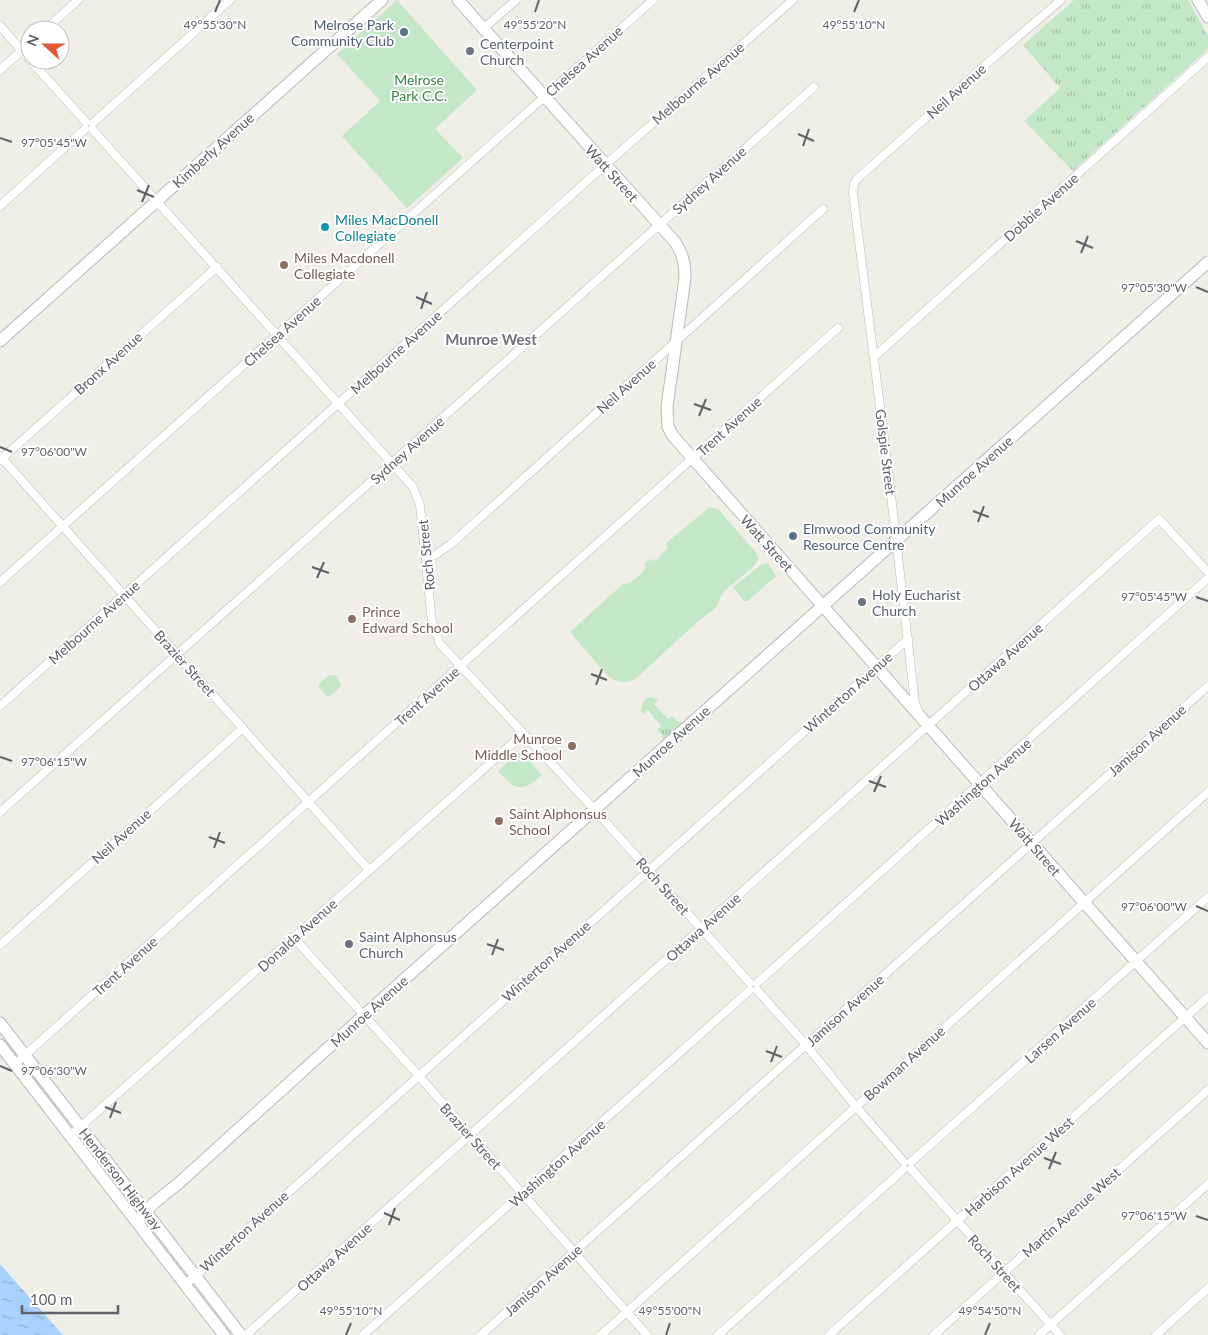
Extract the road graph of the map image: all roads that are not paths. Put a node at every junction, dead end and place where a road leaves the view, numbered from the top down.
1 (78, 0) edge
2 (230, 0) edge
3 (382, 0) edge
4 (458, 0) edge
5 (516, 0) edge
6 (653, 0) edge
7 (793, 0) edge
8 (1060, 0) edge
9 (1198, 0) edge
10 (1208, 17) edge
11 (56, 20) edge
12 (0, 26) edge
13 (484, 28) junction
14 (20, 49) edge
15 (20, 53) edge
16 (1208, 57) edge
17 (0, 70) edge
18 (39, 70) edge
19 (814, 87) dead end
20 (544, 97) junction
21 (89, 126) junction
22 (605, 165) junction
23 (854, 184) joint
24 (156, 201) junction
25 (0, 206) edge
26 (823, 209) dead end
27 (659, 225) junction
28 (1208, 262) edge
29 (217, 267) junction
30 (838, 328) dead end
31 (277, 336) junction
32 (0, 341) edge
33 (675, 342) junction
34 (874, 357) junction
35 (338, 404) junction
36 (1, 458) edge
37 (692, 459) junction
38 (391, 463) junction
39 (62, 527) junction
40 (896, 540) junction
41 (426, 558) junction
42 (1208, 572) edge
43 (1208, 578) edge
44 (0, 582) edge
45 (124, 596) junction
46 (824, 606) junction
47 (908, 639) junction
48 (177, 655) junction
49 (460, 666) junction
50 (876, 666) junction
51 (1208, 686) edge
52 (0, 706) edge
53 (925, 722) junction
54 (243, 728) junction
55 (523, 734) junction
56 (980, 785) junction
57 (1208, 792) edge
58 (309, 802) junction
59 (594, 809) junction
60 (0, 812) edge
61 (1031, 844) junction
62 (369, 870) junction
63 (648, 870) junction
64 (1208, 896) edge
65 (1084, 903) junction
66 (701, 928) junction
67 (294, 938) junction
68 (0, 945) edge
69 (1136, 961) junction
70 (753, 987) junction
71 (1208, 996) edge
72 (364, 1016) junction
73 (1185, 1017) junction
74 (0, 1023) edge
75 (1208, 1043) edge
76 (0, 1045) edge
77 (806, 1045) junction
78 (25, 1055) junction
79 (15, 1064) junction
80 (418, 1075) junction
81 (1208, 1090) edge
82 (856, 1107) junction
83 (81, 1128) junction
84 (471, 1135) junction
85 (70, 1136) junction
86 (907, 1166) junction
87 (1208, 1184) edge
88 (523, 1193) junction
89 (146, 1212) junction
90 (957, 1221) junction
91 (137, 1222) junction
92 (574, 1252) junction
93 (1003, 1273) junction
94 (195, 1275) junction
95 (185, 1285) junction
96 (1208, 1288) edge
97 (627, 1312) junction
98 (1051, 1325) junction
99 (224, 1335) edge
100 (241, 1335) edge
101 (246, 1335) edge
102 (363, 1335) edge
103 (482, 1335) edge
104 (600, 1335) edge
105 (647, 1335) edge
106 (718, 1335) edge
107 (829, 1335) edge
108 (934, 1335) edge
109 (1039, 1335) edge
110 (1060, 1335) edge
111 (1156, 1335) edge

1 - 11 street
2 - 21 street
3 - 24 street, Kimberly Avenue
4 - 13 street, Watt Street
5 - 13 street
6 - 20 street, Chelsea Avenue
7 - 22 street, Melbourne Avenue
8 - 23 street, Neil Avenue
9 - 10 street
12 - 14 street, Roch Street
13 - 20 street, Watt Street
15 - 17 street
16 - 34 street, Dobbie Avenue
18 - 21 street, Roch Street
19 - 27 street, Sydney Avenue
20 - 22 street, Watt Street
20 - 31 street, Chelsea Avenue
21 - 24 street, Roch Street
21 - 25 street
22 - 27 street, Watt Street
22 - 35 street, Melbourne Avenue
23 - 34 street, Golspie Street
24 - 29 street, Roch Street
24 - 32 street, Kimberly Avenue
26 - 33 street, Neil Avenue
27 - 33 street, Watt Street
27 - 38 street, Sydney Avenue
28 - 40 street, Munroe Avenue
29 - 31 street, Roch Street
29 - 36 street, Bronx Avenue
30 - 37 street, Trent Avenue
31 - 35 street, Roch Street
31 - 39 street, Chelsea Avenue
33 - 37 street, Watt Street
33 - 41 street, Neil Avenue
34 - 40 street, Golspie Street
35 - 38 street, Roch Street
35 - 45 street, Melbourne Avenue
36 - 39 street, Brazier Street
37 - 46 street, Watt Street
37 - 49 street, Trent Avenue
38 - 41 street, Roch Street
38 - 48 street, Sydney Avenue
39 - 44 street, Chelsea Avenue
39 - 45 street, Brazier Street
40 - 46 street, Munroe Avenue
40 - 47 street, Golspie Street
41 - 49 street, Roch Street
42 - 53 street, Ottawa Avenue
43 - 56 street, Washington Avenue
45 - 48 street, Brazier Street
45 - 52 street, Melbourne Avenue
46 - 50 street, Watt Street
46 - 59 street, Munroe Avenue
47 - 50 street, Winterton Avenue
47 - 53 street, Golspie Street
48 - 54 street, Brazier Street
48 - 60 street, Sydney Avenue
49 - 55 street, Roch Street
49 - 58 street, Trent Avenue
50 - 53 street, Watt Street
50 - 63 street, Winterton Avenue
51 - 61 street, Jamison Avenue
53 - 56 street, Watt Street
53 - 66 street, Ottawa Avenue
54 - 58 street, Brazier Street
54 - 68 street, Neil Avenue
55 - 59 street, Roch Street
55 - 62 street, Donalda Avenue
56 - 61 street, Watt Street
56 - 70 street, Washington Avenue
57 - 65 street, Bowman Avenue
58 - 62 street, Brazier Street
58 - 78 street, Trent Avenue
59 - 63 street, Roch Street
59 - 72 street, Munroe Avenue
61 - 65 street, Watt Street
61 - 77 street, Jamison Avenue
62 - 67 street, Donalda Avenue
63 - 66 street, Roch Street
63 - 80 street, Winterton Avenue
64 - 69 street, Larsen Avenue
65 - 69 street, Watt Street
65 - 82 street, Bowman Avenue
66 - 70 street, Roch Street
66 - 84 street, Ottawa Avenue
67 - 72 street, Brazier Street
67 - 83 street, Donalda Avenue
69 - 73 street, Watt Street
69 - 86 street, Larsen Avenue
70 - 77 street, Roch Street
70 - 88 street, Washington Avenue
71 - 73 street, Harbison Avenue West
72 - 80 street, Brazier Street
72 - 89 street, Munroe Avenue
73 - 75 street, Watt Street
73 - 90 street, Harbison Avenue West
74 - 78 street, Henderson Highway
76 - 79 street, Henderson Highway
77 - 82 street, Roch Street
77 - 92 street, Jamison Avenue
78 - 79 street, Trent Avenue
78 - 83 street, Henderson Highway
79 - 85 street, Henderson Highway
80 - 84 street, Brazier Street
80 - 94 street, Winterton Avenue
81 - 93 street, Martin Avenue West
82 - 86 street, Roch Street
82 - 97 street, Bowman Avenue
83 - 85 street, Donalda Avenue
83 - 89 street, Henderson Highway
84 - 88 street, Brazier Street
84 - 101 street, Ottawa Avenue
85 - 91 street, Henderson Highway
86 - 90 street, Roch Street
86 - 106 street, Larsen Avenue
87 - 98 street
88 - 92 street, Brazier Street
88 - 102 street, Washington Avenue
89 - 91 street, Munroe Avenue
89 - 94 street, Henderson Highway
90 - 93 street, Roch Street
90 - 107 street, Harbison Avenue West
91 - 95 street, Henderson Highway
92 - 97 street, Brazier Street
92 - 103 street, Jamison Avenue
93 - 98 street, Roch Street
93 - 108 street, Martin Avenue West
94 - 95 street, Winterton Avenue
94 - 100 street, Henderson Highway
95 - 99 street, Henderson Highway
96 - 111 street
97 - 104 street, Bowman Avenue
97 - 105 street, Brazier Street
98 - 109 street
98 - 110 street, Roch Street

